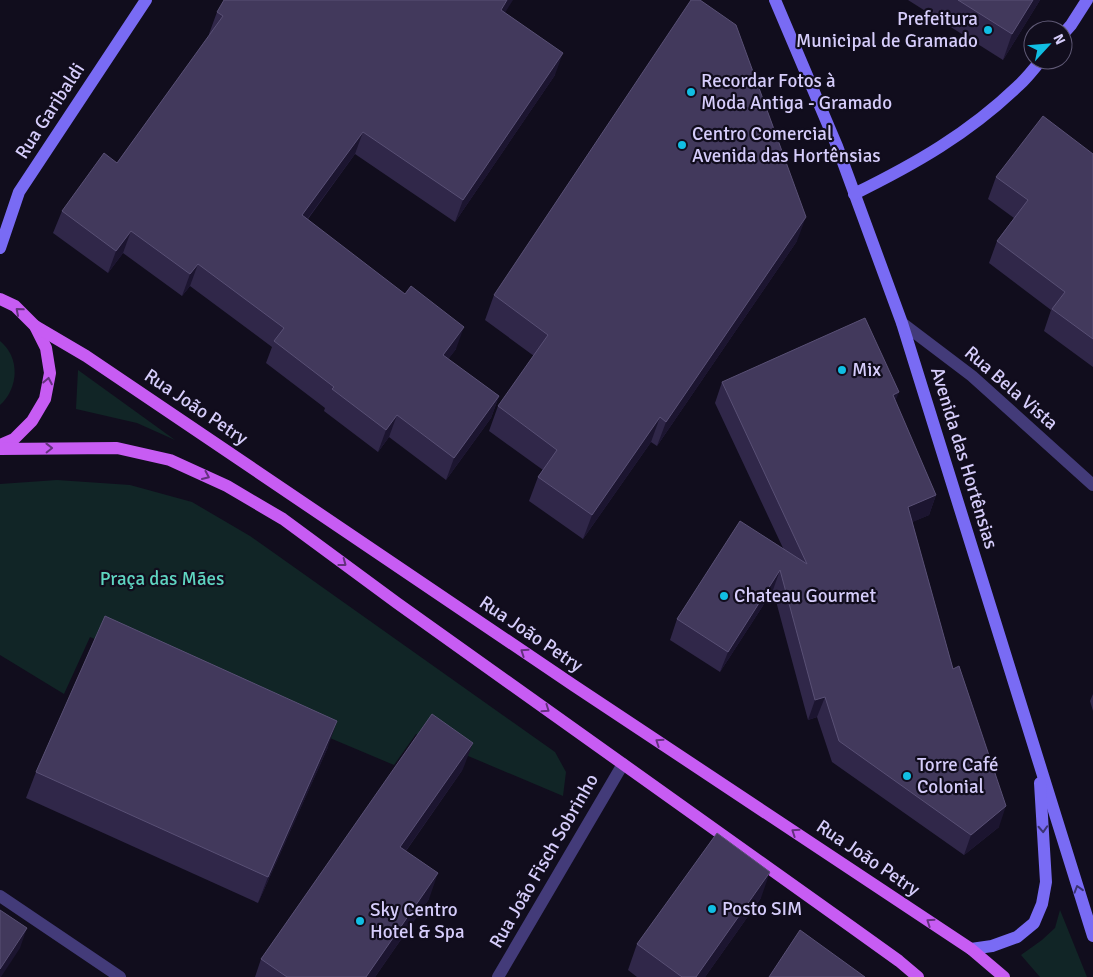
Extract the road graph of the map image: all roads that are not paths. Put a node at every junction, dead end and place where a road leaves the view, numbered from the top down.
1 (146, 0) edge
2 (775, 0) edge
3 (1087, 0) edge
4 (1073, 21) edge
5 (1033, 70) edge
6 (854, 194) junction
7 (0, 248) edge
8 (0, 299) edge
9 (902, 323) junction
10 (35, 326) junction
11 (0, 445) edge
12 (0, 449) edge
13 (1093, 484) edge
14 (1039, 763) junction
15 (623, 764) junction
16 (0, 896) edge
17 (1093, 936) edge
18 (971, 949) junction
19 (120, 977) edge
20 (498, 977) edge
21 (918, 977) edge
22 (1004, 977) edge

1 - 7 main road, Rua Garibaldi
2 - 6 main road, Avenida das Hortênsias
3 - 4 main road
5 - 6 main road
6 - 9 main road, Avenida das Hortênsias
10 -> 8 main road
9 - 13 street, Rua Bela Vista
9 - 14 main road, Avenida das Hortênsias
11 -> 10 main road
18 -> 10 main road, Rua João Petry
12 -> 15 main road
17 -> 14 main road, Avenida das Hortênsias
14 -> 18 main road
15 - 20 street, Rua João Fisch Sobrinho
15 - 21 main road
16 - 19 street
18 - 22 main road, Rua João Petry

